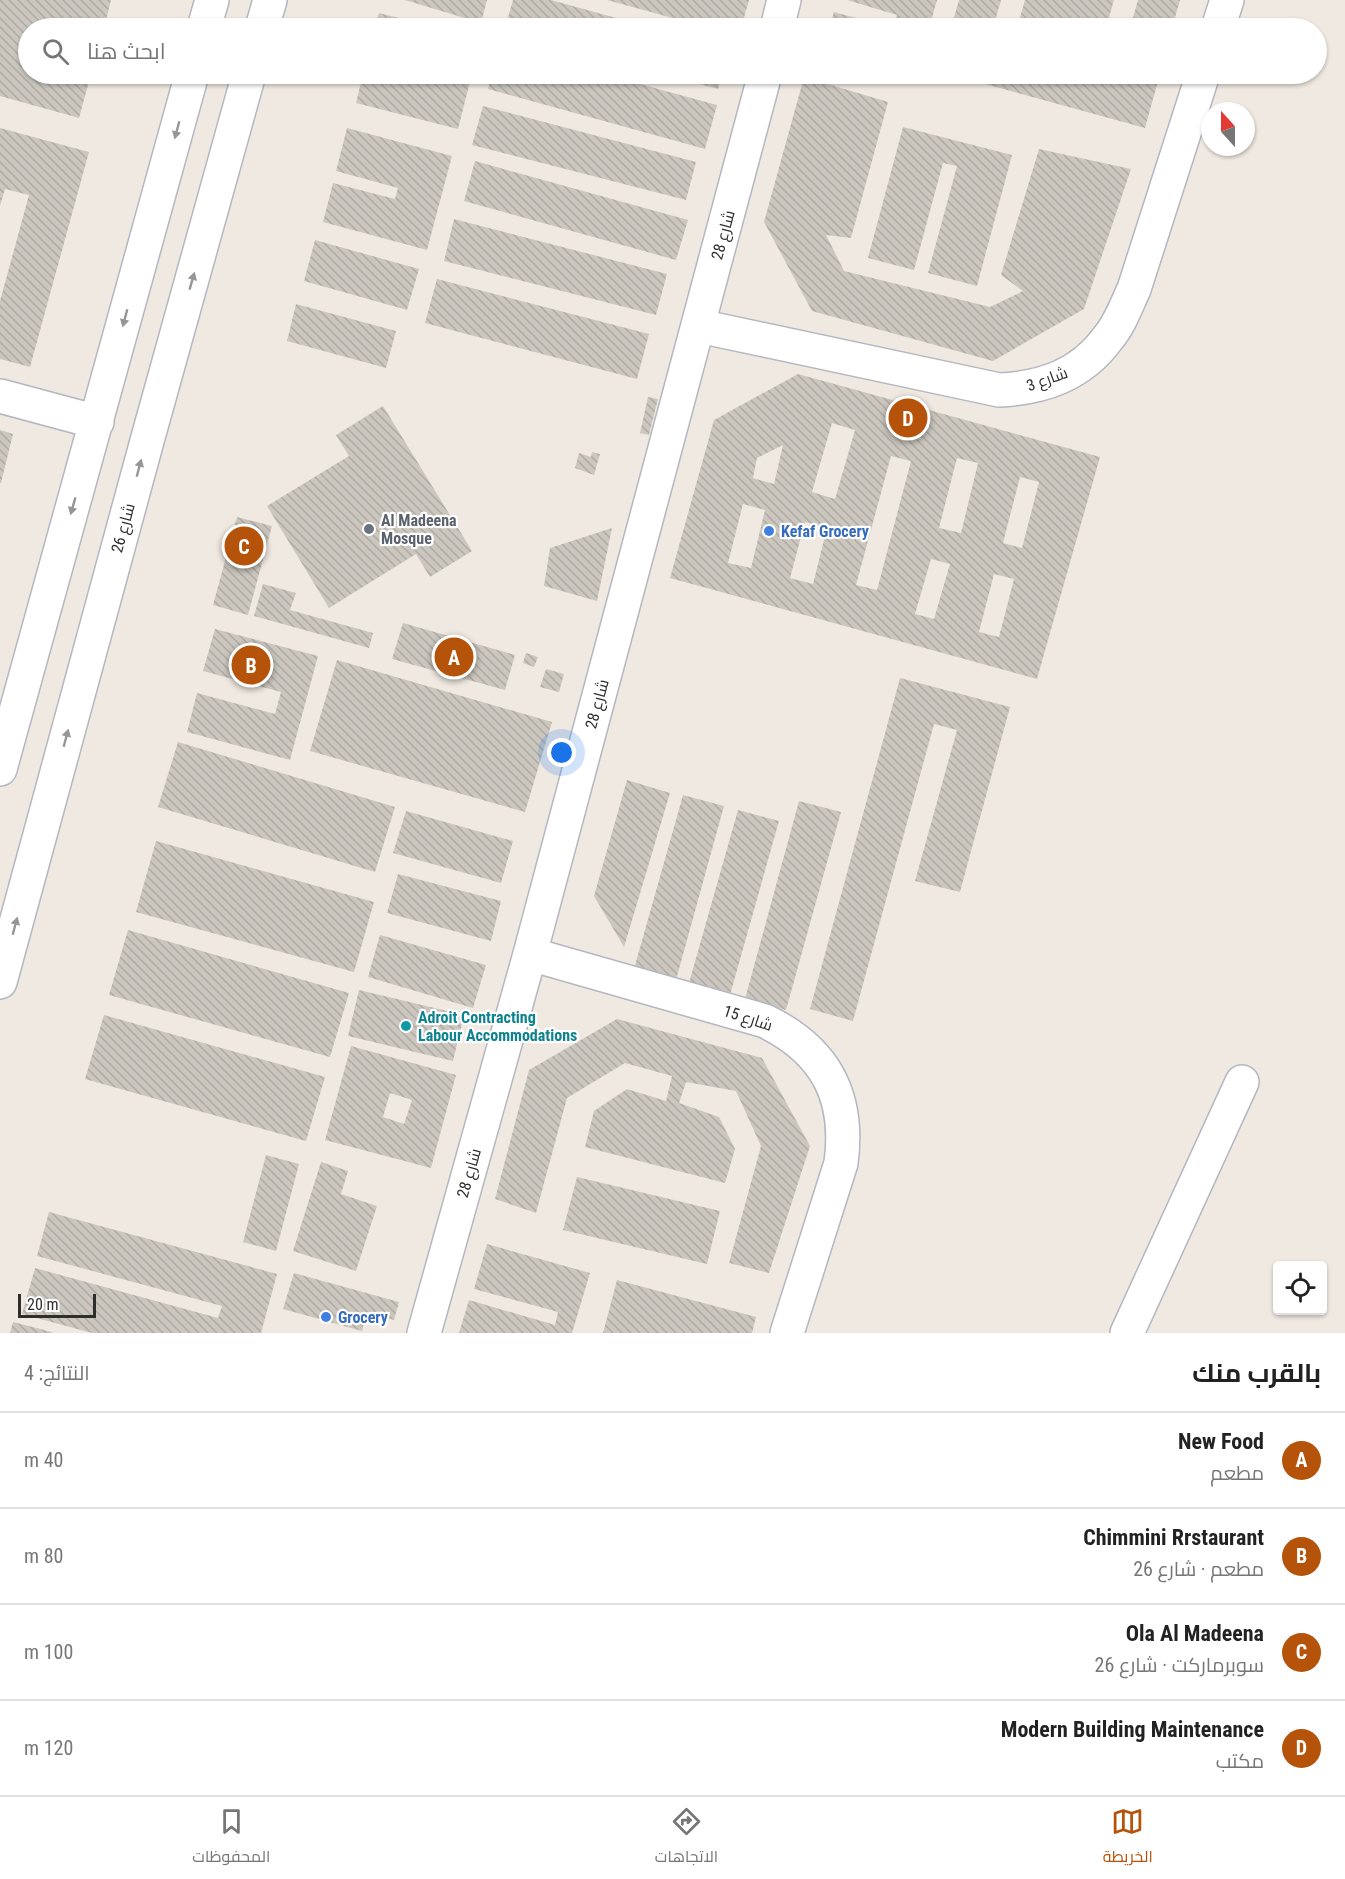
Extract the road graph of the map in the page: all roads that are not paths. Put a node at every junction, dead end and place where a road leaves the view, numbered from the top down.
1 (212, 0) edge
2 (270, 0) edge
3 (784, 0) edge
4 (1227, 0) edge
5 (207, 18) edge
6 (265, 18) edge
7 (780, 18) edge
8 (1221, 18) edge
9 (189, 84) edge
10 (246, 84) edge
11 (762, 84) edge
12 (1200, 84) edge
13 (699, 326) junction
14 (0, 396) edge
15 (97, 422) junction
16 (0, 769) edge
17 (530, 954) junction
18 (0, 982) edge
19 (1242, 1082) dead end
20 (424, 1333) edge
21 (787, 1333) edge
22 (1127, 1333) edge

1 - 5 street
2 - 6 street
3 - 7 street
4 - 8 street
9 -> 15 street
18 -> 10 street, شارع 26
11 - 13 street, شارع 28
12 - 13 street, شارع 3
13 - 17 street, شارع 28
14 - 15 street
15 -> 16 street
17 - 20 street, شارع 28
17 - 21 street, شارع 15
19 - 22 street

